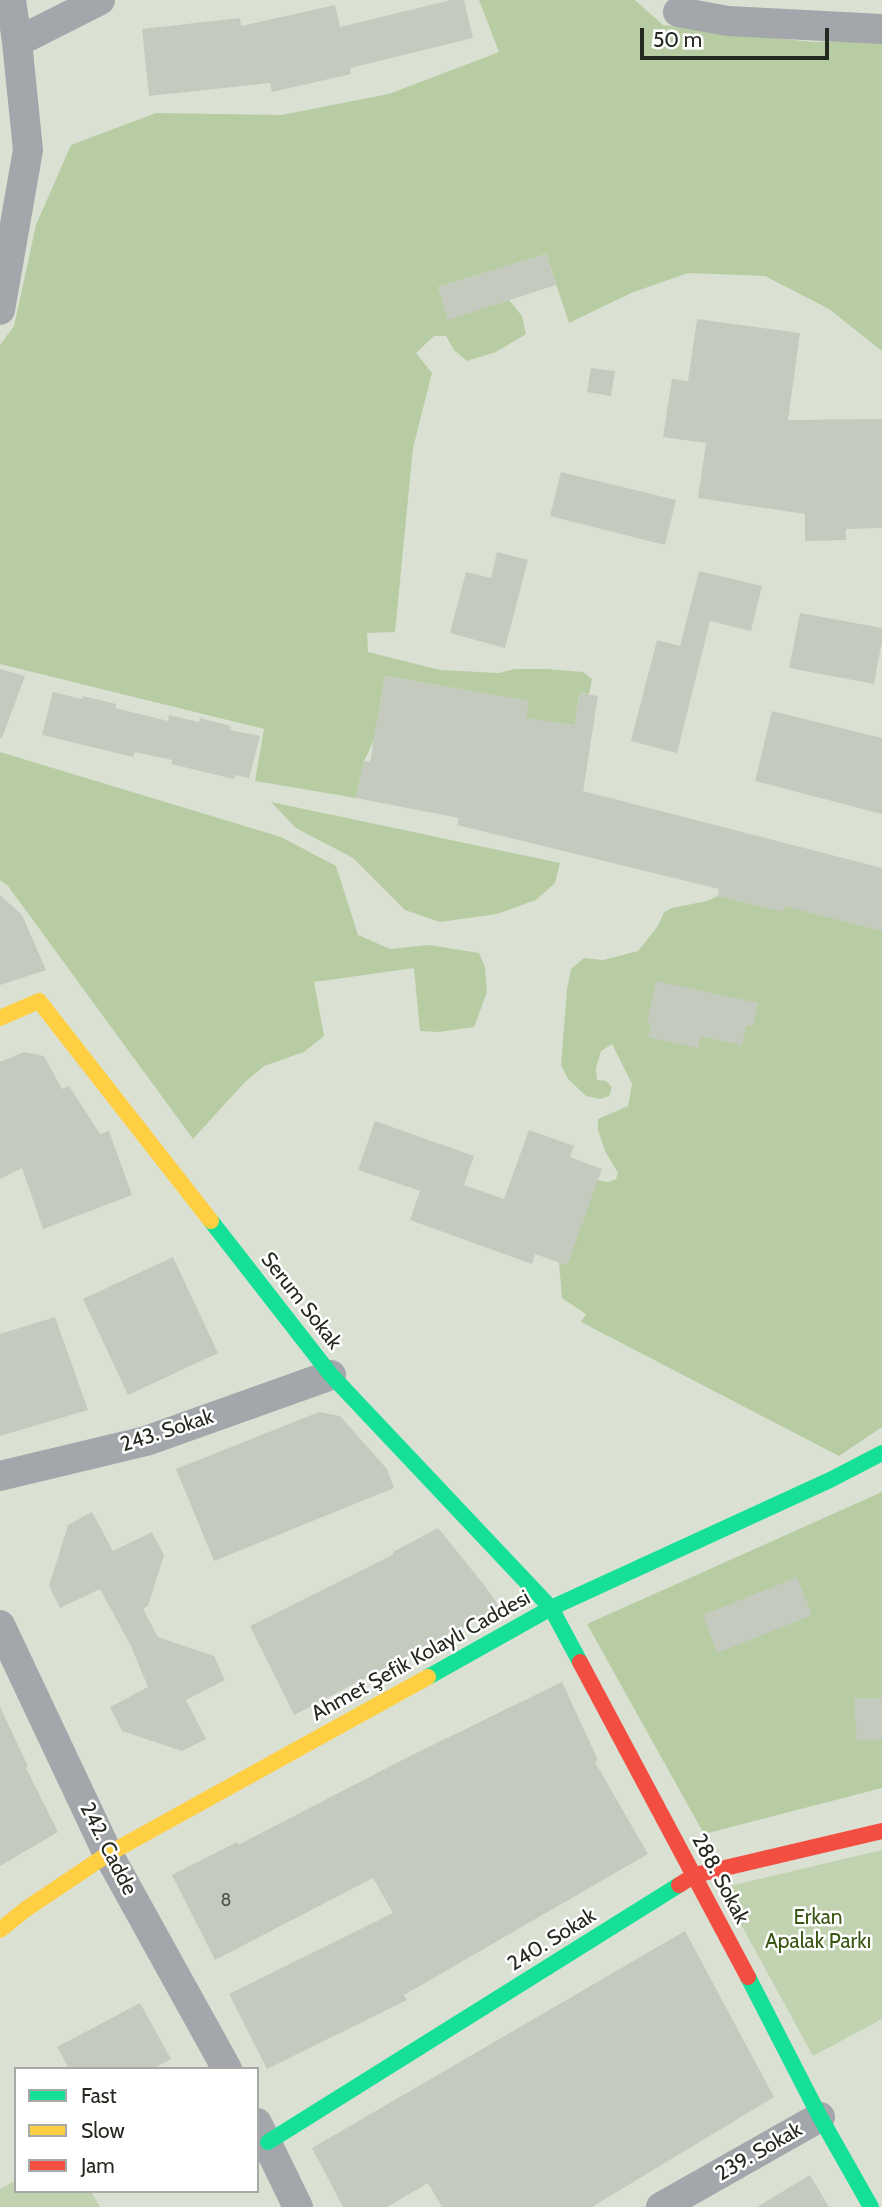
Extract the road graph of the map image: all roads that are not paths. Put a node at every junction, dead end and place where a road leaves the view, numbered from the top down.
1 (11, 0) edge
2 (100, 0) edge
3 (678, 12) dead end
4 (882, 29) edge
5 (18, 42) junction
6 (14, 153) edge
7 (0, 310) edge
8 (0, 1018) edge
9 (331, 1375) junction
10 (882, 1453) edge
11 (0, 1476) edge
12 (551, 1608) junction
13 (0, 1625) edge
14 (882, 1831) edge
15 (108, 1854) junction
16 (695, 1875) junction
17 (0, 1930) edge
18 (226, 2067) edge
19 (820, 2117) junction
20 (263, 2133) edge
21 (298, 2207) edge
22 (662, 2207) edge
23 (872, 2207) edge

1 - 5 street
2 - 5 street
3 - 4 street
5 - 6 street
6 - 7 street
8 - 9 street, Serum Sokak
9 - 11 street, 243. Sokak
9 - 12 street, Serum Sokak
10 - 12 street, Ahmet Şefik Kolaylı Caddesi
12 - 15 street, Ahmet Şefik Kolaylı Caddesi
12 - 16 street, 288. Sokak
13 - 15 street, 242. Cadde
14 - 16 street, 240. Sokak
15 - 17 street, Ahmet Şefik Kolaylı Caddesi
15 - 18 street, 242. Cadde
16 - 19 street, 288. Sokak
16 - 20 street, 240. Sokak
19 - 22 street, 239. Sokak
19 - 23 street, 288. Sokak
20 - 21 street

